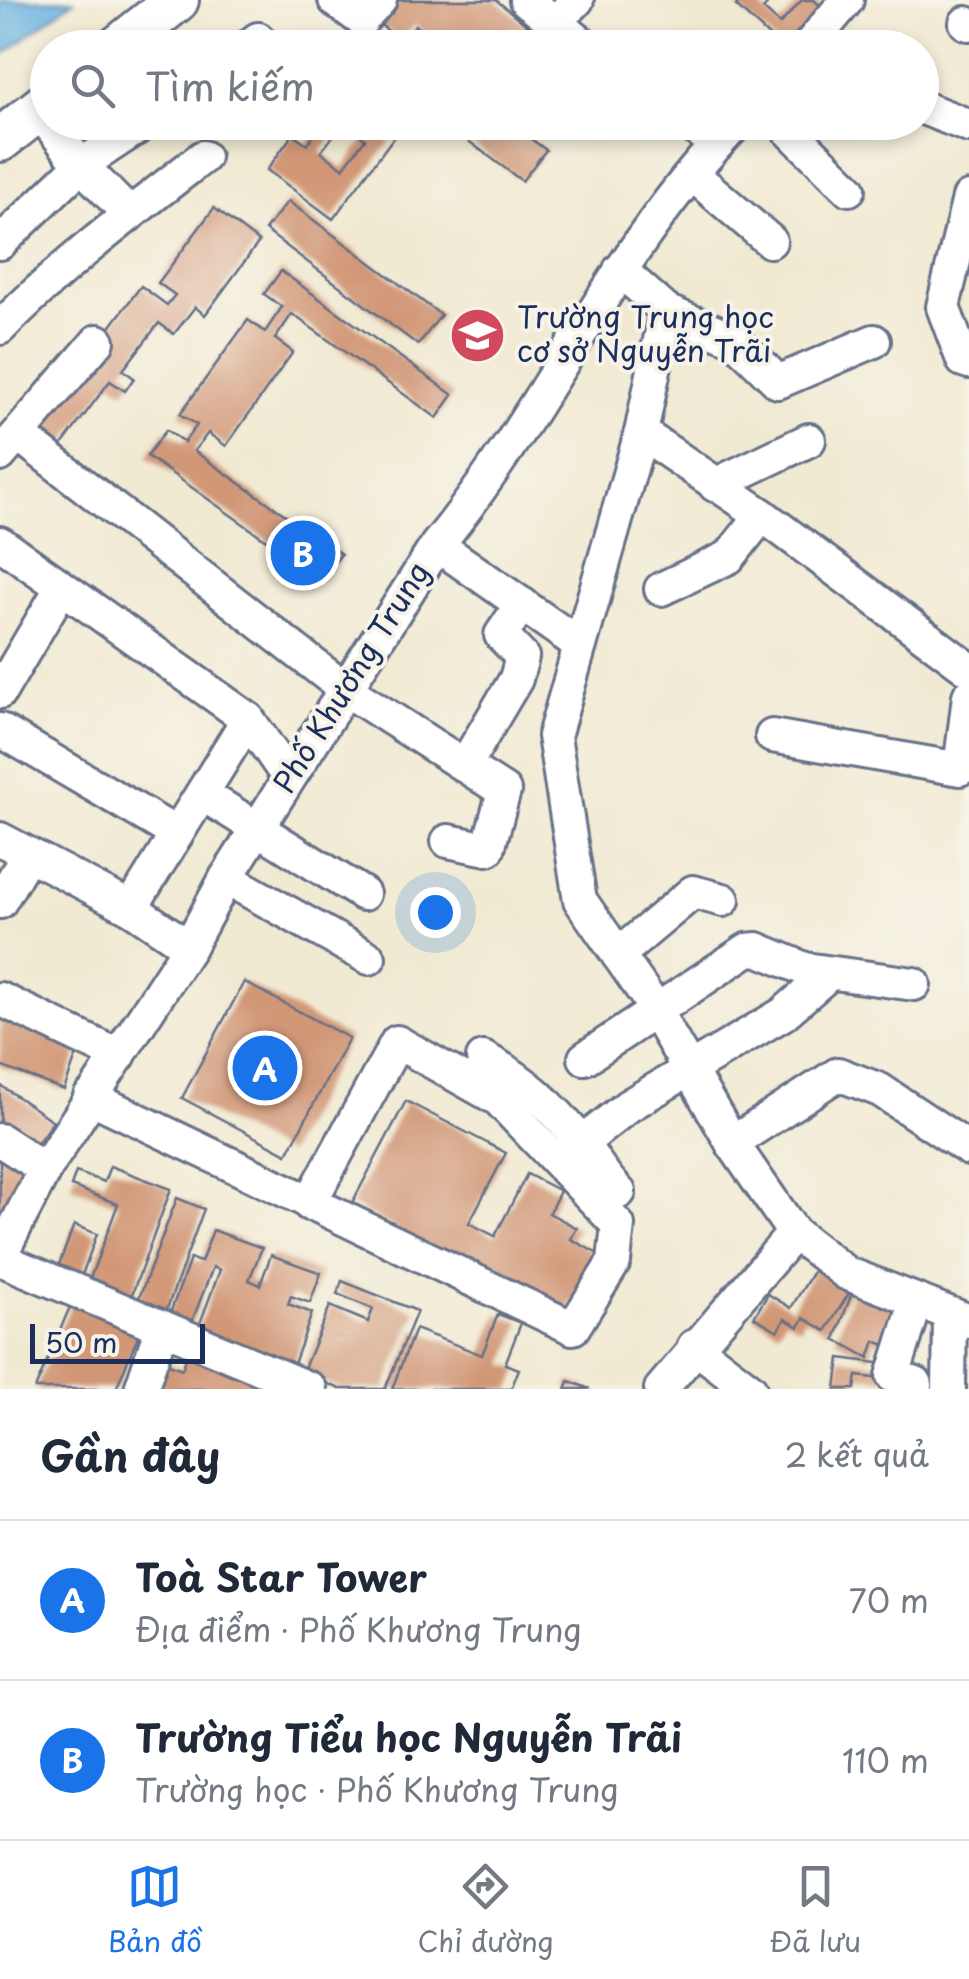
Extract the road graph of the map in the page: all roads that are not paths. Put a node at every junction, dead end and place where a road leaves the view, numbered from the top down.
1 (177, 0) edge
2 (526, 0) edge
3 (834, 5) edge
4 (566, 11) edge
5 (140, 30) edge
6 (818, 30) edge
7 (939, 114) edge
8 (30, 116) edge
9 (969, 126) edge
10 (0, 140) edge
11 (64, 140) edge
12 (118, 140) edge
13 (721, 140) edge
14 (799, 140) edge
15 (202, 157) dead end
16 (80, 165) junction
17 (692, 174) junction
18 (849, 189) dead end
19 (969, 198) edge
20 (129, 214) junction
21 (770, 241) dead end
22 (0, 243) edge
23 (620, 270) junction
24 (666, 312) junction
25 (0, 328) edge
26 (98, 341) dead end
27 (874, 341) dead end
28 (969, 362) edge
29 (640, 434) junction
30 (809, 440) dead end
31 (10, 445) edge
32 (715, 486) junction
33 (762, 514) junction
34 (0, 543) edge
35 (437, 545) junction
36 (62, 587) junction
37 (662, 590) dead end
38 (522, 604) junction
39 (580, 645) junction
40 (969, 669) edge
41 (345, 689) junction
42 (0, 692) edge
43 (969, 696) edge
44 (248, 719) junction
45 (0, 730) edge
46 (772, 736) dead end
47 (464, 766) junction
48 (965, 770) edge
49 (289, 778) junction
50 (202, 794) junction
51 (257, 829) junction
52 (177, 834) junction
53 (448, 841) dead end
54 (14, 848) edge
55 (226, 878) junction
56 (363, 894) dead end
57 (723, 900) dead end
58 (0, 902) edge
59 (130, 908) junction
60 (189, 947) junction
61 (618, 955) junction
62 (369, 958) dead end
63 (830, 973) junction
64 (914, 984) dead end
65 (0, 1000) edge
66 (657, 1014) junction
67 (119, 1056) junction
68 (483, 1058) dead end
69 (585, 1058) dead end
70 (689, 1070) junction
71 (90, 1096) junction
72 (0, 1140) edge
73 (582, 1143) junction
74 (732, 1143) junction
75 (969, 1150) edge
76 (44, 1168) junction
77 (618, 1192) dead end
78 (309, 1204) junction
79 (794, 1233) junction
80 (0, 1257) edge
81 (916, 1303) junction
82 (959, 1318) edge
83 (162, 1327) junction
84 (694, 1346) junction
85 (301, 1388) edge
86 (141, 1389) edge
87 (661, 1389) edge
88 (750, 1389) edge
89 (916, 1389) edge
90 (949, 1389) edge

1 - 5 main road
2 - 4 street
3 - 6 street
7 - 9 street
8 - 10 main road
11 - 16 street
12 - 16 street
13 - 17 street, Phố Khương Trung
14 - 18 street
15 - 20 street
16 - 20 street
16 - 22 street
17 - 21 street
17 - 23 street, Phố Khương Trung
19 - 28 street
20 - 25 street
23 - 24 street
23 - 35 street, Phố Khương Trung
24 - 27 street
24 - 29 street
26 - 31 street
29 - 32 street
29 - 39 street
30 - 32 street
31 - 41 street
32 - 33 street
33 - 37 street
33 - 40 street
34 - 36 street
35 - 38 street
35 - 41 street, Phố Khương Trung
36 - 42 street
36 - 44 street
38 - 39 street
38 - 47 street
39 - 61 street
41 - 47 street
41 - 49 street, Phố Khương Trung
43 - 48 street
44 - 49 street
44 - 50 street
45 - 52 street
46 - 48 street
47 - 53 street
49 - 51 street, Phố Khương Trung
50 - 51 street
50 - 52 street
51 - 55 street, Phố Khương Trung
51 - 56 street
52 - 59 street
54 - 58 street
54 - 59 street
55 - 60 street, Phố Khương Trung
55 - 62 street
57 - 61 street
59 - 60 street
60 - 67 street, Phố Khương Trung
61 - 66 street
63 - 64 street
63 - 66 street
63 - 70 street
65 - 67 street
66 - 69 street
66 - 70 street
67 - 71 street, Phố Khương Trung
68 - 73 street
70 - 73 street
70 - 74 street
71 - 76 street, Phố Khương Trung
71 - 78 street
72 - 76 street
73 - 77 street
74 - 75 street
74 - 79 street
76 - 80 street, Phố Khương Trung
78 - 78 street
79 - 81 street
79 - 84 street
80 - 83 street
81 - 82 street
81 - 89 street
82 - 90 street
83 - 85 street
83 - 86 street
84 - 87 street
84 - 88 street

